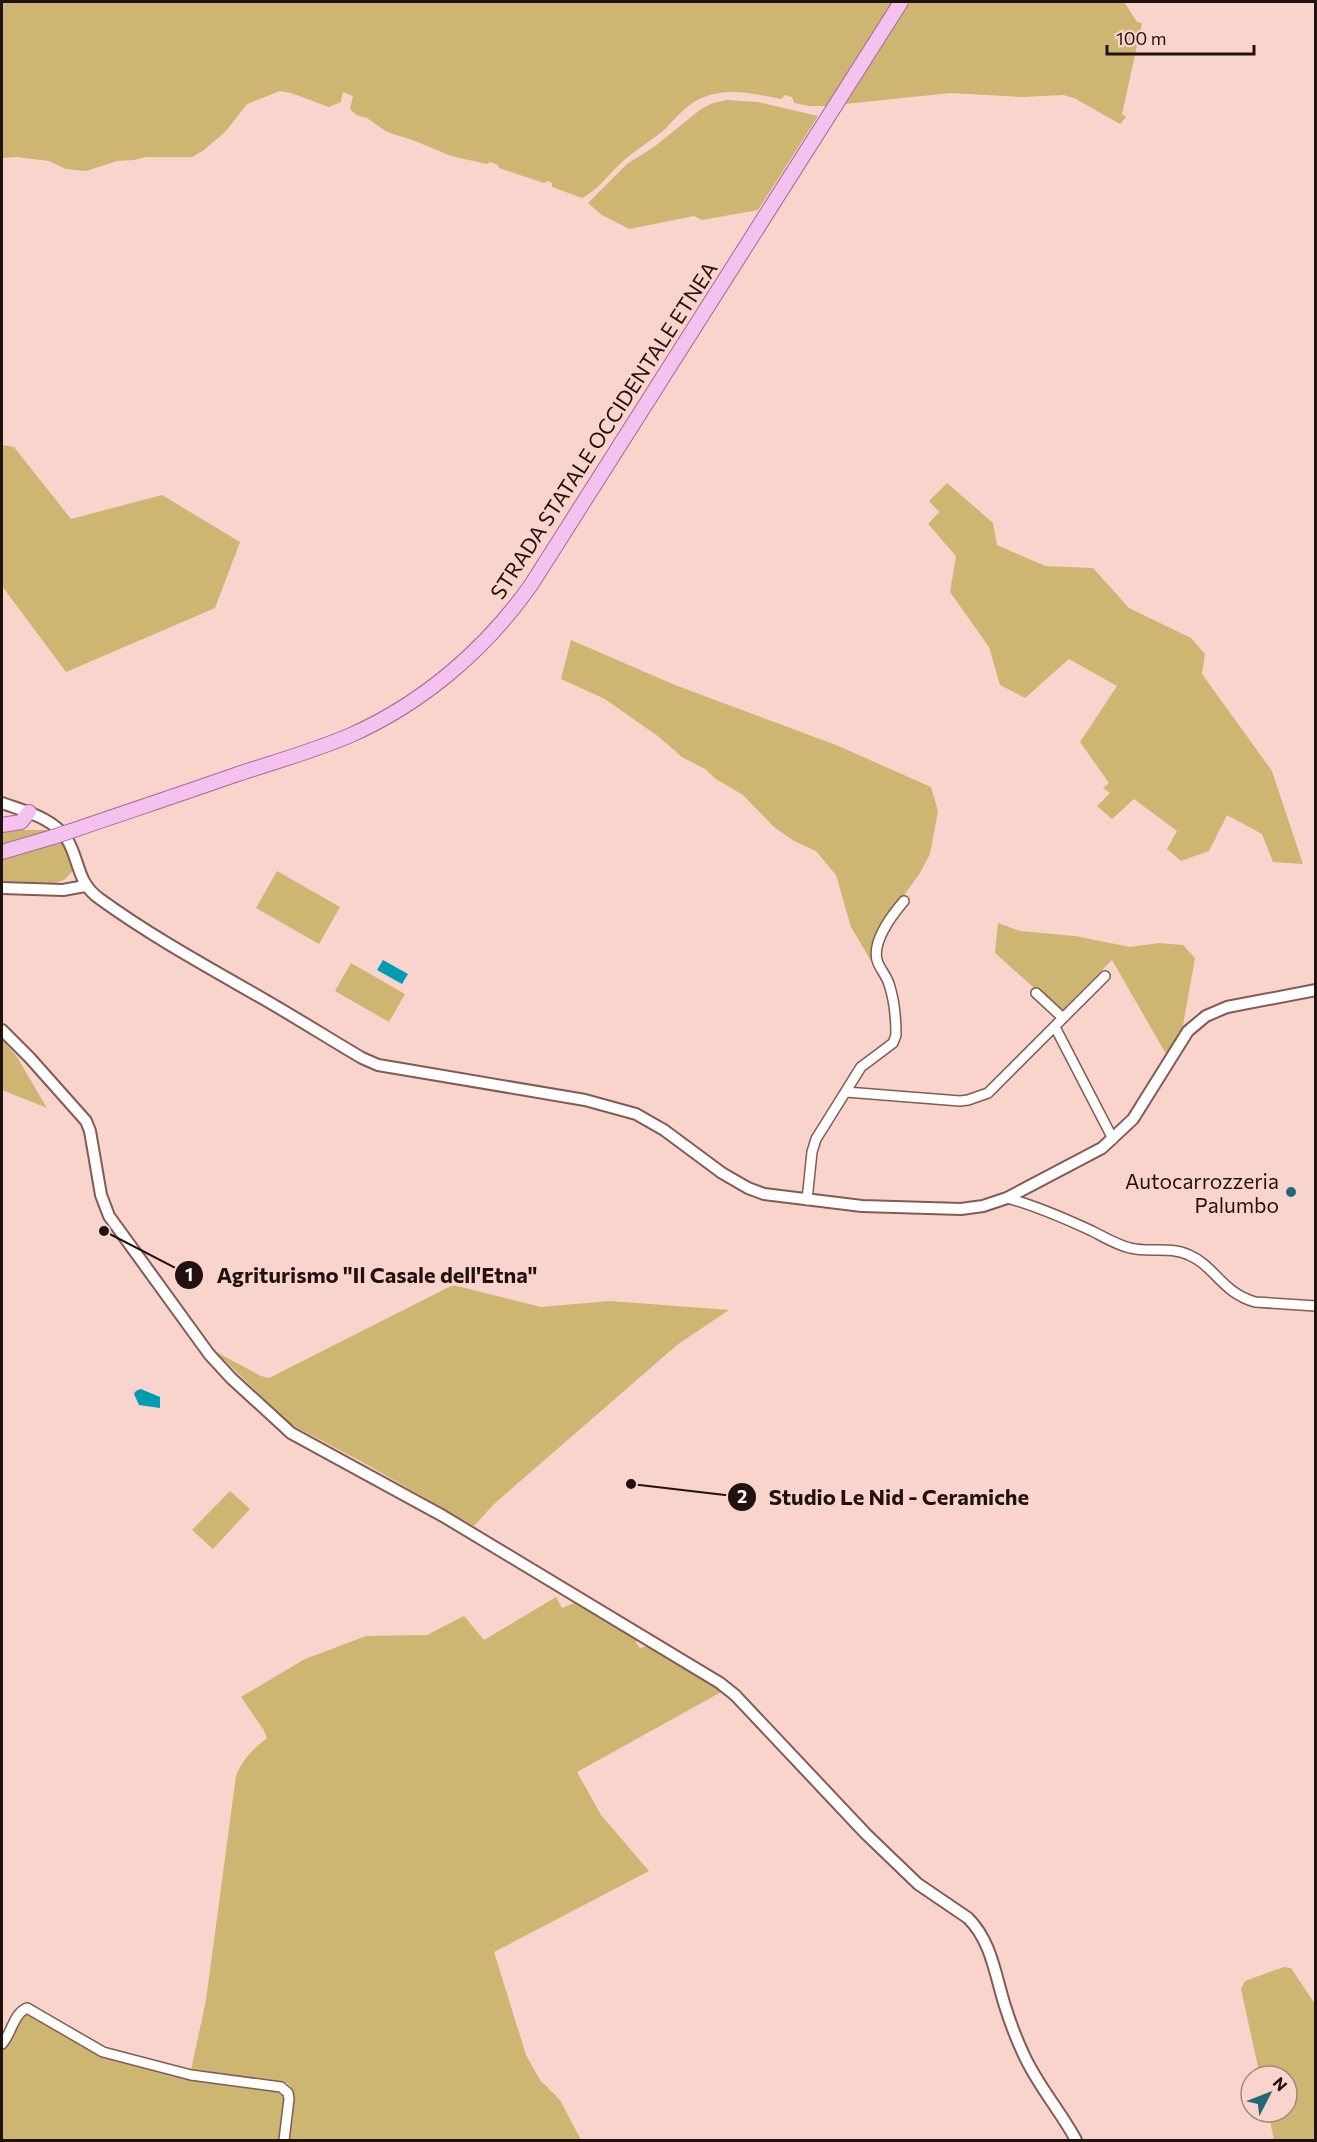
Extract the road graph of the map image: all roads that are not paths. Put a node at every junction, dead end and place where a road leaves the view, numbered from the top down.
1 (901, 2) edge
2 (2, 803) edge
3 (29, 812) junction
4 (2, 825) edge
5 (2, 852) edge
6 (85, 886) junction
7 (2, 888) edge
8 (904, 901) dead end
9 (1105, 976) dead end
10 (1316, 990) edge
11 (1036, 993) dead end
12 (1064, 1018) junction
13 (1055, 1027) junction
14 (2, 1030) edge
15 (846, 1092) junction
16 (1113, 1139) junction
17 (1007, 1198) junction
18 (807, 1200) junction
19 (1316, 1306) edge
20 (2, 2044) edge
21 (284, 2140) edge
22 (1076, 2140) edge

1 - 5 main road, STRADA STATALE OCCIDENTALE ETNEA, bridge
2 - 3 street
3 - 4 main road
3 - 6 street
6 - 7 street
6 - 18 street
8 - 15 street
9 - 12 street
10 - 16 street
11 - 12 street
12 - 13 street
13 - 15 street
13 - 16 street
14 - 22 street
15 - 18 street
16 - 17 street
17 - 18 street
17 - 19 street
20 - 21 street

